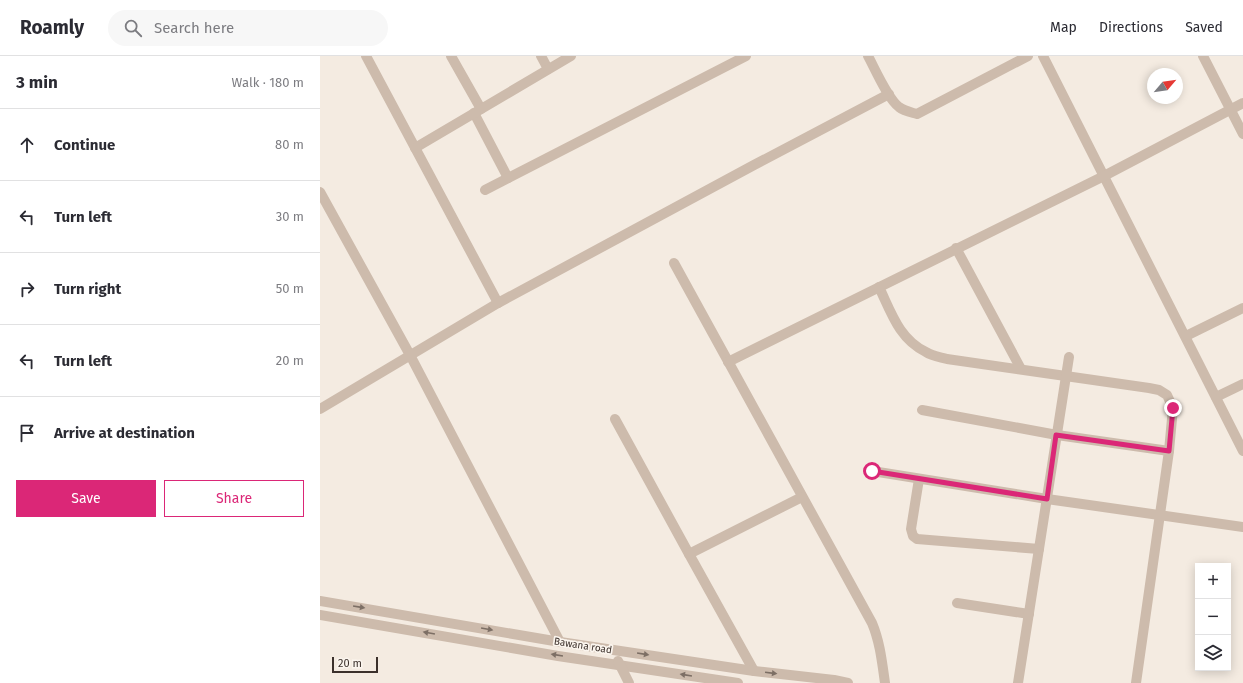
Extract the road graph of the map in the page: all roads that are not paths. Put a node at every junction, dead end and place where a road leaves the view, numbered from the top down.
1 (366, 56) edge
2 (451, 56) edge
3 (541, 56) edge
4 (571, 56) edge
5 (746, 56) edge
6 (868, 56) edge
7 (1028, 56) edge
8 (1043, 56) edge
9 (1203, 56) edge
10 (548, 69) junction
11 (889, 94) junction
12 (1243, 103) edge
13 (1231, 110) junction
14 (477, 111) junction
15 (1243, 134) edge
16 (415, 148) junction
17 (1104, 176) junction
18 (508, 178) junction
19 (485, 190) dead end
20 (320, 192) edge
21 (956, 248) junction
22 (674, 263) dead end
23 (878, 287) junction
24 (498, 303) junction
25 (1243, 308) edge
26 (1186, 336) junction
27 (410, 355) junction
28 (1069, 357) dead end
29 (728, 362) junction
30 (1022, 369) junction
31 (1066, 375) junction
32 (1243, 384) edge
33 (1216, 397) junction
34 (320, 409) edge
35 (922, 410) dead end
36 (615, 419) dead end
37 (1056, 435) junction
38 (1242, 447) edge
39 (1169, 451) junction
40 (872, 471) dead end
41 (919, 479) junction
42 (802, 497) junction
43 (1047, 499) junction
44 (1160, 515) junction
45 (1243, 528) edge
46 (1039, 549) junction
47 (689, 554) junction
48 (320, 601) edge
49 (957, 603) dead end
50 (1029, 614) junction
51 (320, 615) edge
52 (560, 642) junction
53 (613, 650) junction
54 (620, 665) junction
55 (754, 671) junction
56 (834, 682) edge
57 (629, 683) edge
58 (738, 683) edge
59 (848, 683) edge
60 (885, 683) edge
61 (1018, 683) edge
62 (1136, 683) edge

1 - 16 street
2 - 14 street
3 - 10 street
4 - 10 street
5 - 18 street
6 - 11 street
7 - 11 street
8 - 17 street
9 - 13 street
10 - 14 street
11 - 24 street
12 - 13 street
13 - 15 street
13 - 17 street
14 - 16 street
14 - 18 street
16 - 24 street
17 - 21 street
17 - 26 street
18 - 19 street
20 - 27 street
21 - 23 street
21 - 30 street
22 - 29 street
23 - 29 street
23 - 30 street
24 - 27 street
25 - 26 street
26 - 33 street
27 - 34 street
27 - 52 street
28 - 31 street
29 - 42 street
30 - 31 street
31 - 37 street
31 - 39 street
32 - 33 street
33 - 38 street
35 - 37 street
36 - 47 street
37 - 39 street
37 - 43 street
39 - 44 street
40 - 41 street
41 - 43 street
41 - 46 street
42 - 47 street
42 - 60 street
43 - 44 street
43 - 46 street
44 - 45 street
44 - 62 street
46 - 50 street
47 - 55 street
48 -> 52 street, Bawana road
49 - 50 street
50 - 61 street
54 -> 51 street, Bawana road
52 - 53 street, Bawana road
53 - 54 street
53 -> 55 street, Bawana road
54 - 57 street
58 -> 54 street, Bawana road
55 -> 56 street, Bawana road
56 - 59 street, Bawana road

